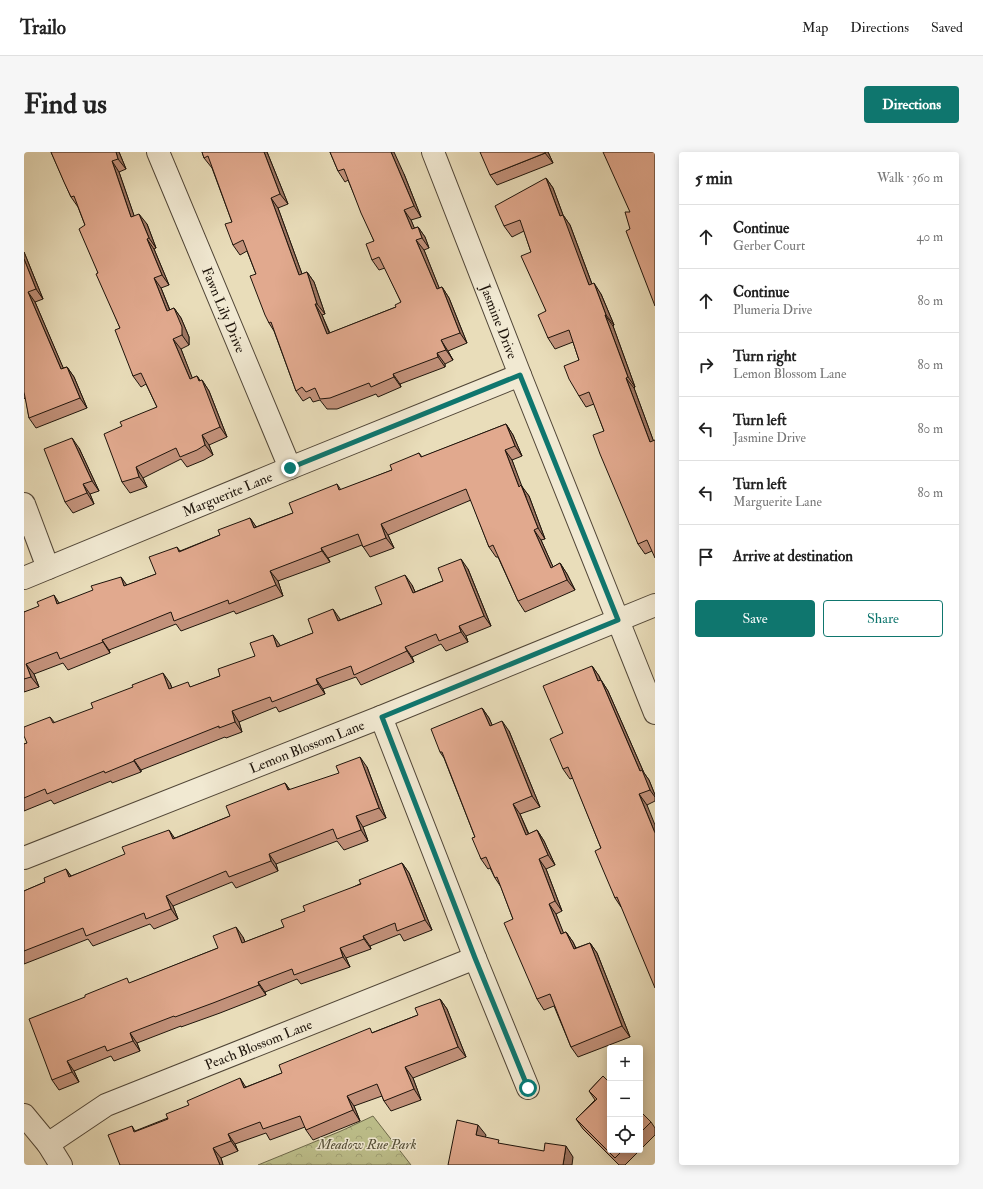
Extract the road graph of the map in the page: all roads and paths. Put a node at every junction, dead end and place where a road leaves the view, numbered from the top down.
1 (158, 152) edge
2 (433, 152) edge
3 (520, 375) junction
4 (290, 468) junction
5 (24, 504) edge
6 (48, 568) junction
7 (24, 578) edge
8 (655, 605) edge
9 (618, 620) junction
10 (655, 713) edge
11 (382, 717) junction
12 (24, 858) edge
13 (475, 958) junction
14 (528, 1088) dead end
15 (24, 1115) edge
16 (48, 1144) junction
17 (62, 1165) edge

1 - 4 street, Fawn Lily Drive
2 - 3 street, Jasmine Drive
3 - 4 street, Marguerite Lane
3 - 9 street, Jasmine Drive
4 - 6 street, Marguerite Lane
5 - 6 street
6 - 7 street, Marguerite Lane
8 - 9 street, Lemon Blossom Lane
9 - 10 street, Jasmine Drive
9 - 11 street, Lemon Blossom Lane
11 - 12 street, Lemon Blossom Lane
11 - 13 street
13 - 14 street
13 - 16 street, Peach Blossom Lane
15 - 16 street
16 - 17 street

